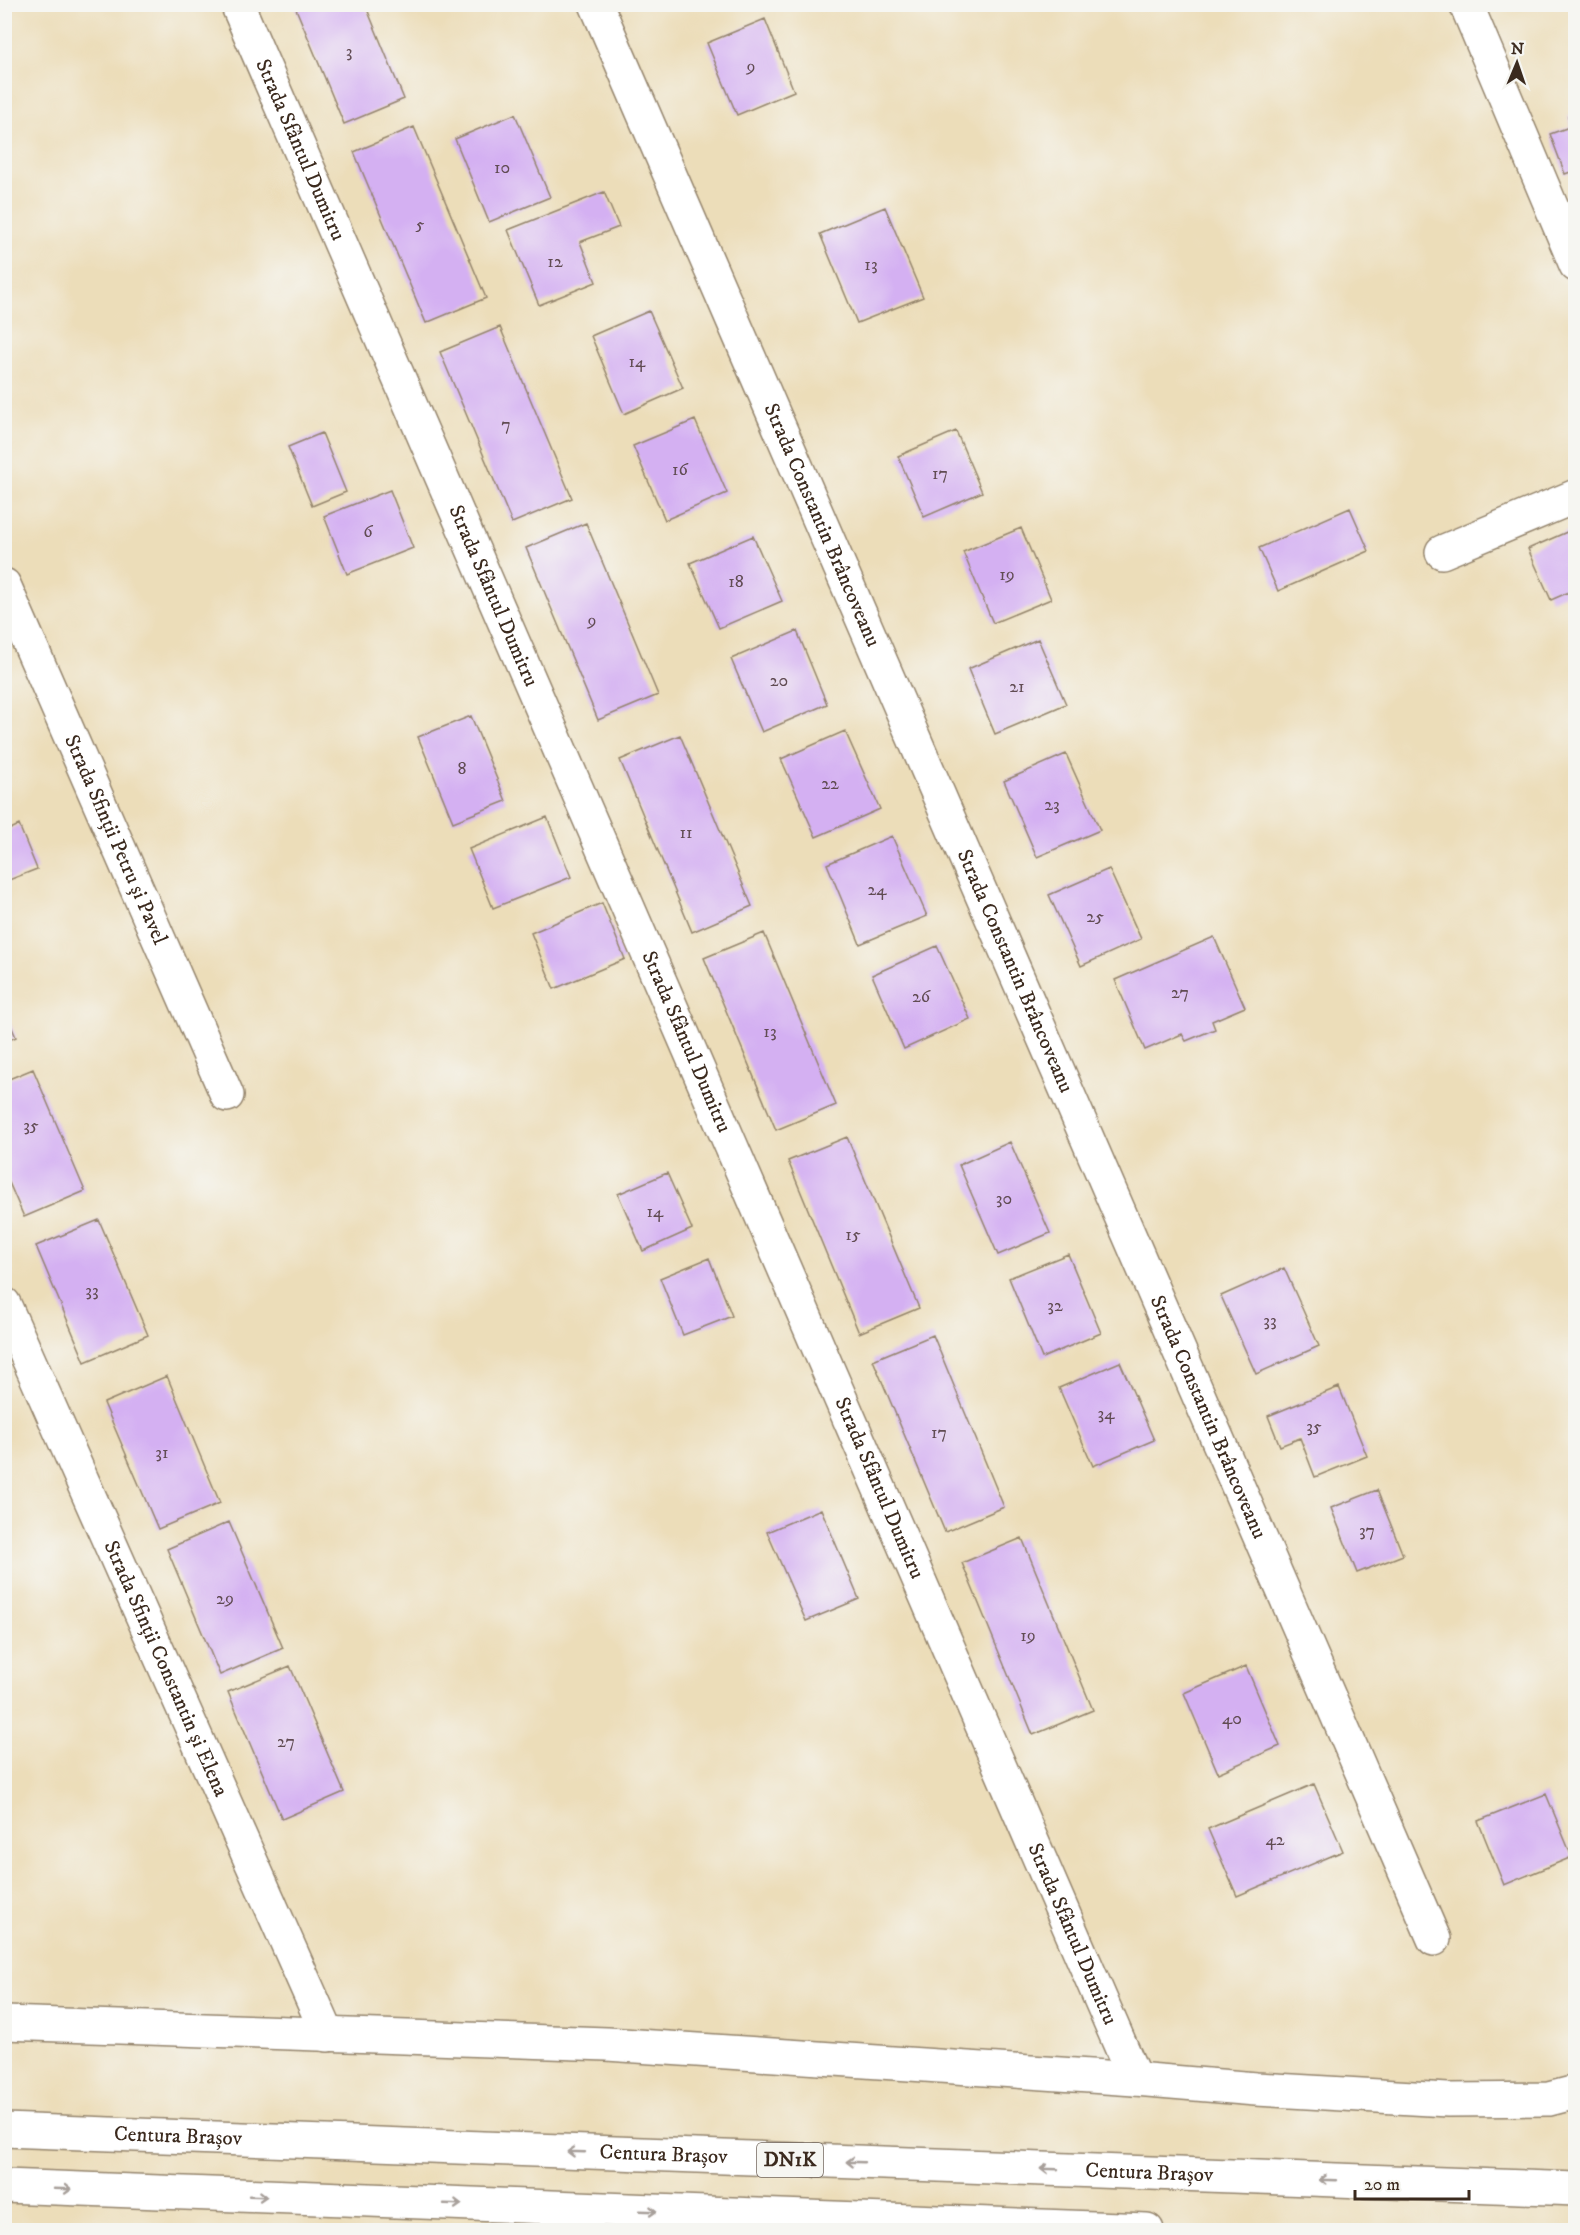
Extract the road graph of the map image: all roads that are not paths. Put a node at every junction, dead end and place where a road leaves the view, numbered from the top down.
1 (237, 4) edge
2 (596, 4) edge
3 (1466, 4) edge
4 (1575, 265) edge
5 (1575, 496) edge
6 (1442, 552) dead end
7 (4, 585) edge
8 (227, 1095) dead end
9 (4, 1304) edge
10 (1434, 1939) dead end
11 (4, 2023) edge
12 (327, 2035) junction
13 (1135, 2079) junction
14 (1575, 2092) edge
15 (4, 2130) edge
16 (4, 2186) edge
17 (1575, 2189) edge
18 (1147, 2230) edge

1 - 13 main road, Strada Sfântul Dumitru
2 - 10 main road, Strada Constantin Brâncoveanu
3 - 4 main road
5 - 6 main road
7 - 8 main road, Strada Sfinții Petru și Pavel
9 - 12 main road, Strada Sfinții Constantin și Elena
11 - 12 main road
12 - 13 main road
13 - 14 main road
17 -> 15 main road, Centura Brașov / DN1K
16 -> 18 main road

